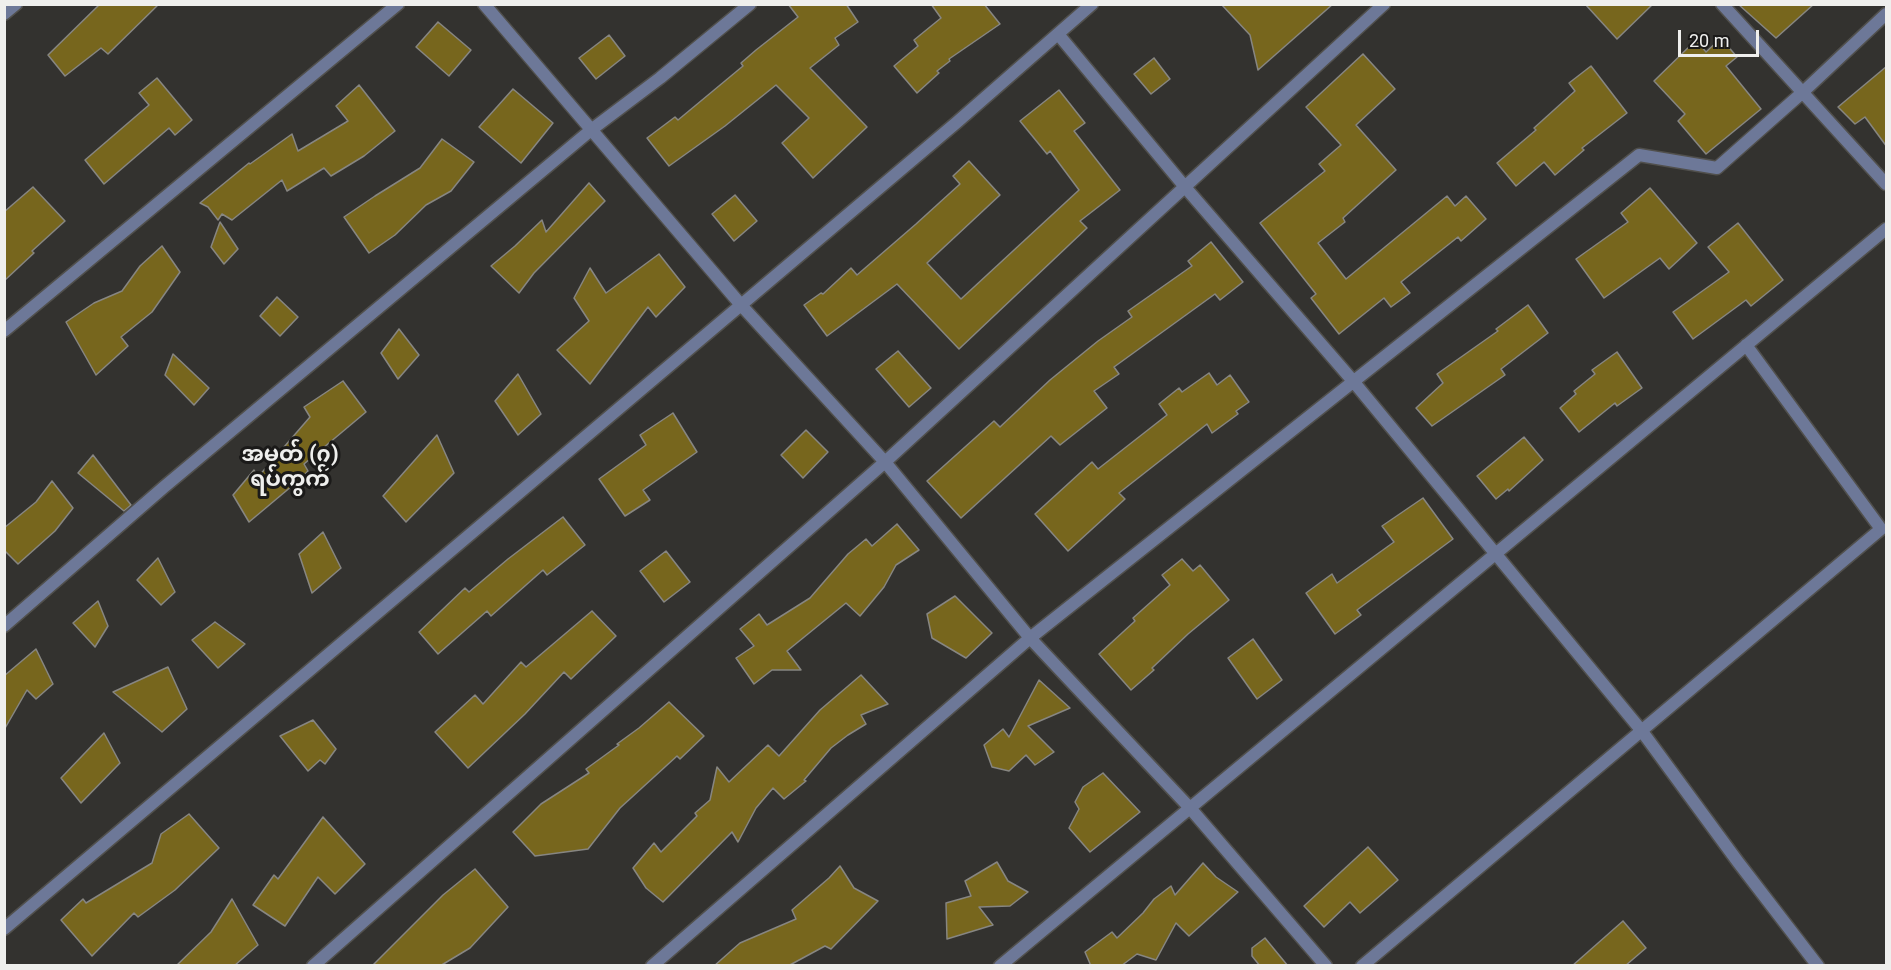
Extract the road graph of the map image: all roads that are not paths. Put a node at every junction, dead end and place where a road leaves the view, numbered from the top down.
1 (16, 4) edge
2 (398, 4) edge
3 (484, 4) edge
4 (750, 4) edge
5 (1092, 4) edge
6 (1384, 4) edge
7 (1722, 4) edge
8 (4, 14) edge
9 (1887, 14) edge
10 (1058, 34) junction
11 (1803, 92) junction
12 (591, 130) junction
13 (1887, 184) edge
14 (1185, 187) junction
15 (1887, 229) edge
16 (741, 305) junction
17 (4, 331) edge
18 (1746, 345) junction
19 (1353, 381) junction
20 (885, 462) junction
21 (1494, 555) junction
22 (4, 626) edge
23 (1030, 638) junction
24 (1641, 730) junction
25 (1190, 808) junction
26 (4, 929) edge
27 (313, 966) edge
28 (652, 966) edge
29 (1000, 966) edge
30 (1326, 966) edge
31 (1362, 966) edge
32 (1818, 966) edge

1 - 8 street
2 - 17 street
3 - 12 street
4 - 12 street
5 - 10 street
6 - 14 street
7 - 11 street
9 - 11 street
10 - 14 street
10 - 16 street
11 - 13 street
11 - 19 street
12 - 16 street
12 - 22 street
14 - 19 street
14 - 20 street
15 - 18 street
16 - 20 street
16 - 26 street
18 - 21 street
18 - 24 street
19 - 21 street
19 - 23 street
20 - 23 street
20 - 27 street
21 - 24 street
21 - 25 street
23 - 25 street
23 - 28 street
24 - 31 street
24 - 32 street
25 - 29 street
25 - 30 street

